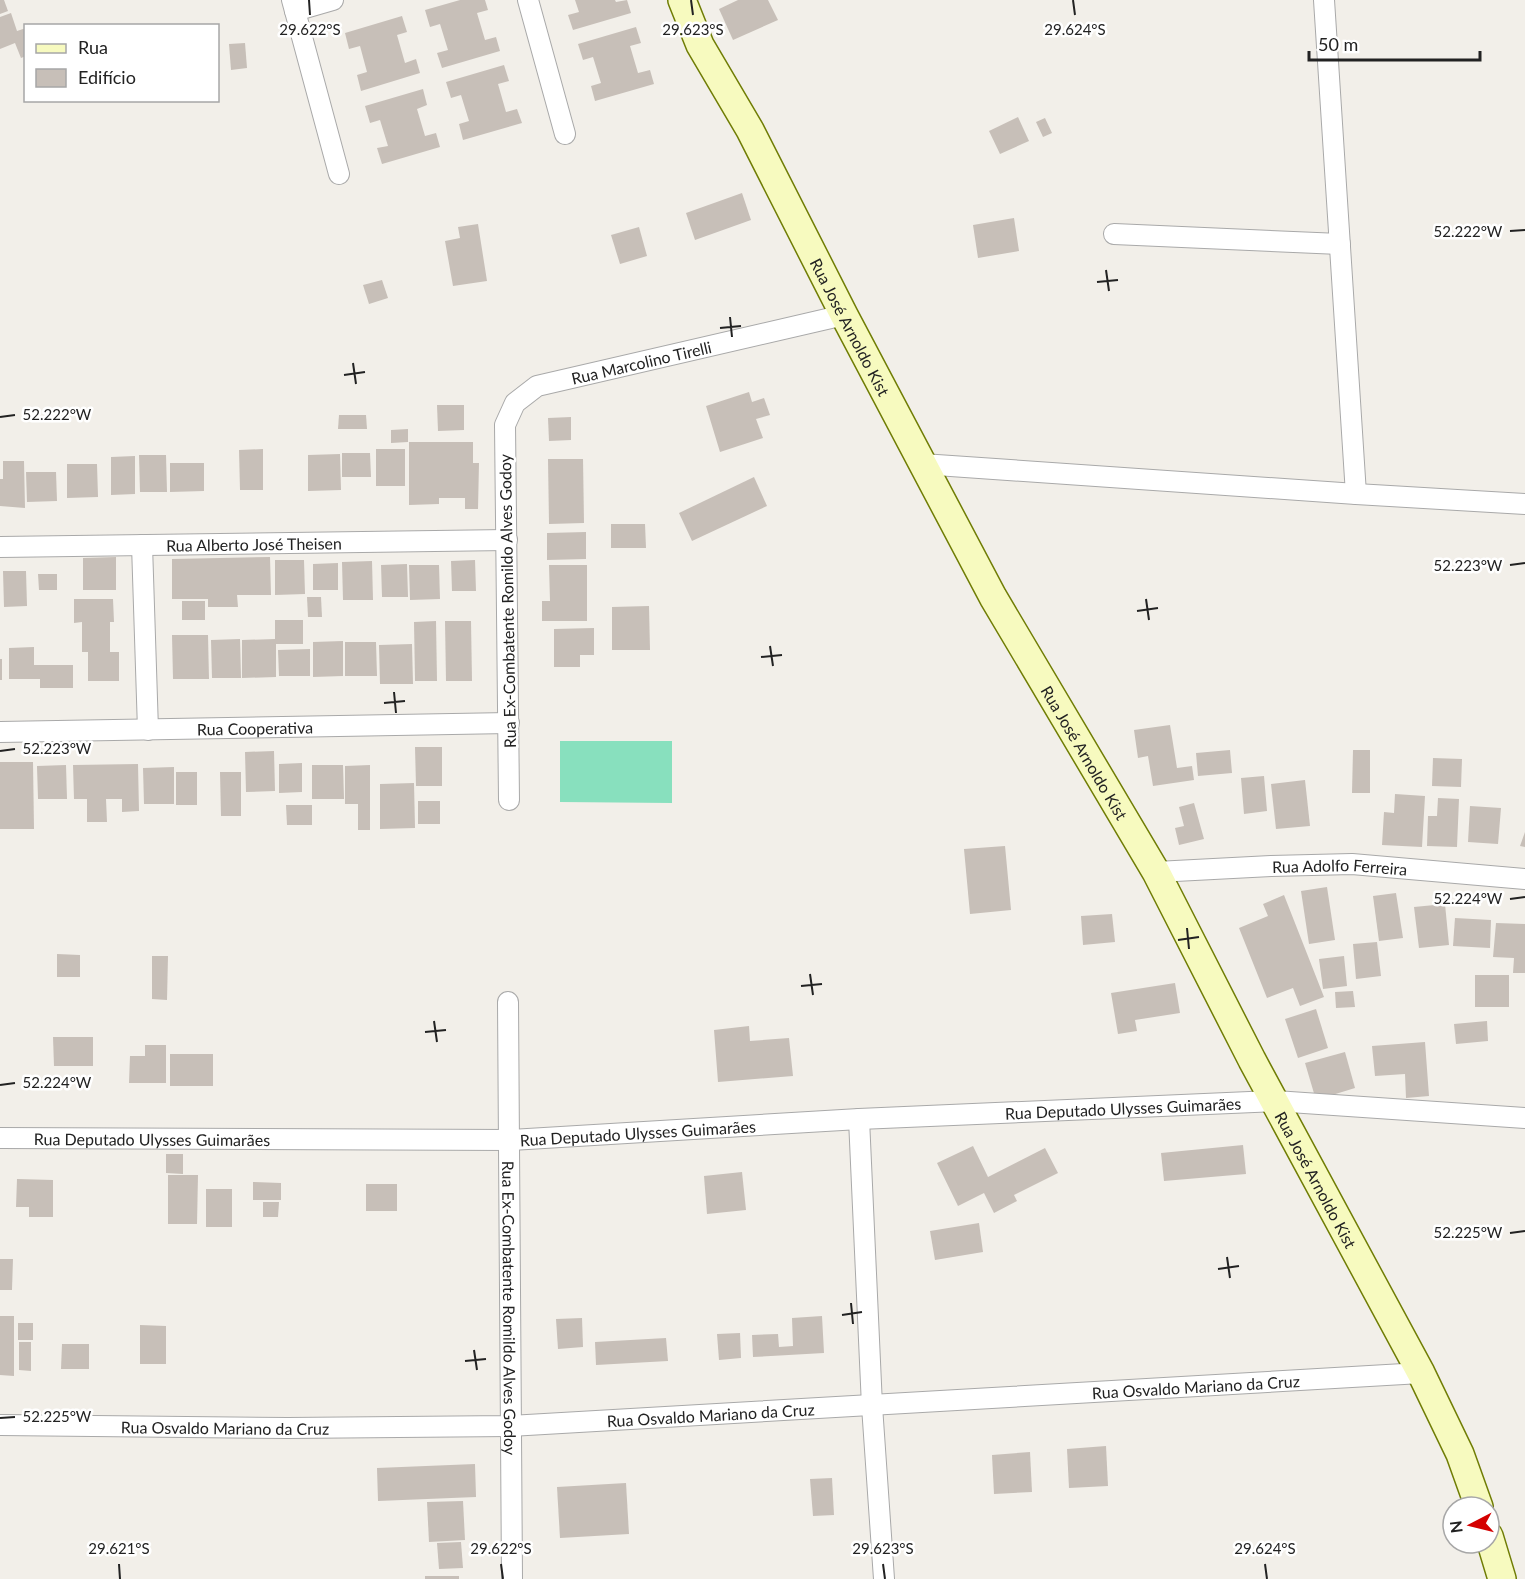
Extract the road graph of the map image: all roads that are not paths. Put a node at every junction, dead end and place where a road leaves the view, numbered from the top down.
1 (333, 0) edge
2 (528, 0) edge
3 (682, 0) edge
4 (1324, 0) edge
5 (293, 5) edge
6 (565, 134) dead end
7 (339, 174) dead end
8 (1114, 234) dead end
9 (1340, 244) junction
10 (844, 315) junction
11 (515, 403) joint
12 (922, 464) junction
13 (1356, 494) junction
14 (1525, 504) edge
15 (507, 540) junction
16 (142, 545) junction
17 (0, 547) edge
18 (509, 723) junction
19 (148, 730) junction
20 (0, 732) edge
21 (509, 800) dead end
22 (1156, 872) junction
23 (1525, 879) edge
24 (508, 1002) dead end
25 (1275, 1101) junction
26 (1525, 1118) edge
27 (859, 1119) junction
28 (0, 1138) edge
29 (511, 1140) junction
30 (1421, 1373) junction
31 (872, 1406) junction
32 (0, 1425) edge
33 (510, 1426) junction
34 (1475, 1495) edge
35 (1495, 1555) edge
36 (512, 1579) edge
37 (884, 1579) edge
38 (1502, 1579) edge

1 - 5 street
2 - 6 street
3 - 10 street, Rua José Arnoldo Kist
4 - 9 street
5 - 7 street
8 - 9 street
9 - 13 street
10 - 11 street, Rua Marcolino Tirelli
10 - 12 street, Rua José Arnoldo Kist
11 - 15 street, Rua Ex-Combatente Romildo Alves Godoy
12 - 13 street
12 - 22 street, Rua José Arnoldo Kist
13 - 14 street
15 - 16 street, Rua Alberto José Theisen
15 - 18 street, Rua Ex-Combatente Romildo Alves Godoy
16 - 17 street, Rua Alberto José Theisen
16 - 19 street
18 - 19 street, Rua Cooperativa
18 - 21 street, Rua Ex-Combatente Romildo Alves Godoy
19 - 20 street, Rua Cooperativa
22 - 23 street, Rua Adolfo Ferreira
22 - 25 street, Rua José Arnoldo Kist
24 - 29 street, Rua Ex-Combatente Romildo Alves Godoy
25 - 26 street, Rua Deputado Ulysses Guimarães
25 - 27 street, Rua Deputado Ulysses Guimarães
25 - 30 street, Rua José Arnoldo Kist
27 - 29 street, Rua Deputado Ulysses Guimarães
27 - 31 street
28 - 29 street, Rua Deputado Ulysses Guimarães
29 - 33 street, Rua Ex-Combatente Romildo Alves Godoy
30 - 31 street, Rua Osvaldo Mariano da Cruz
30 - 34 street, Rua José Arnoldo Kist
31 - 33 street, Rua Osvaldo Mariano da Cruz
31 - 37 street
32 - 33 street, Rua Osvaldo Mariano da Cruz
33 - 36 street, Rua Ex-Combatente Romildo Alves Godoy
35 - 38 street

